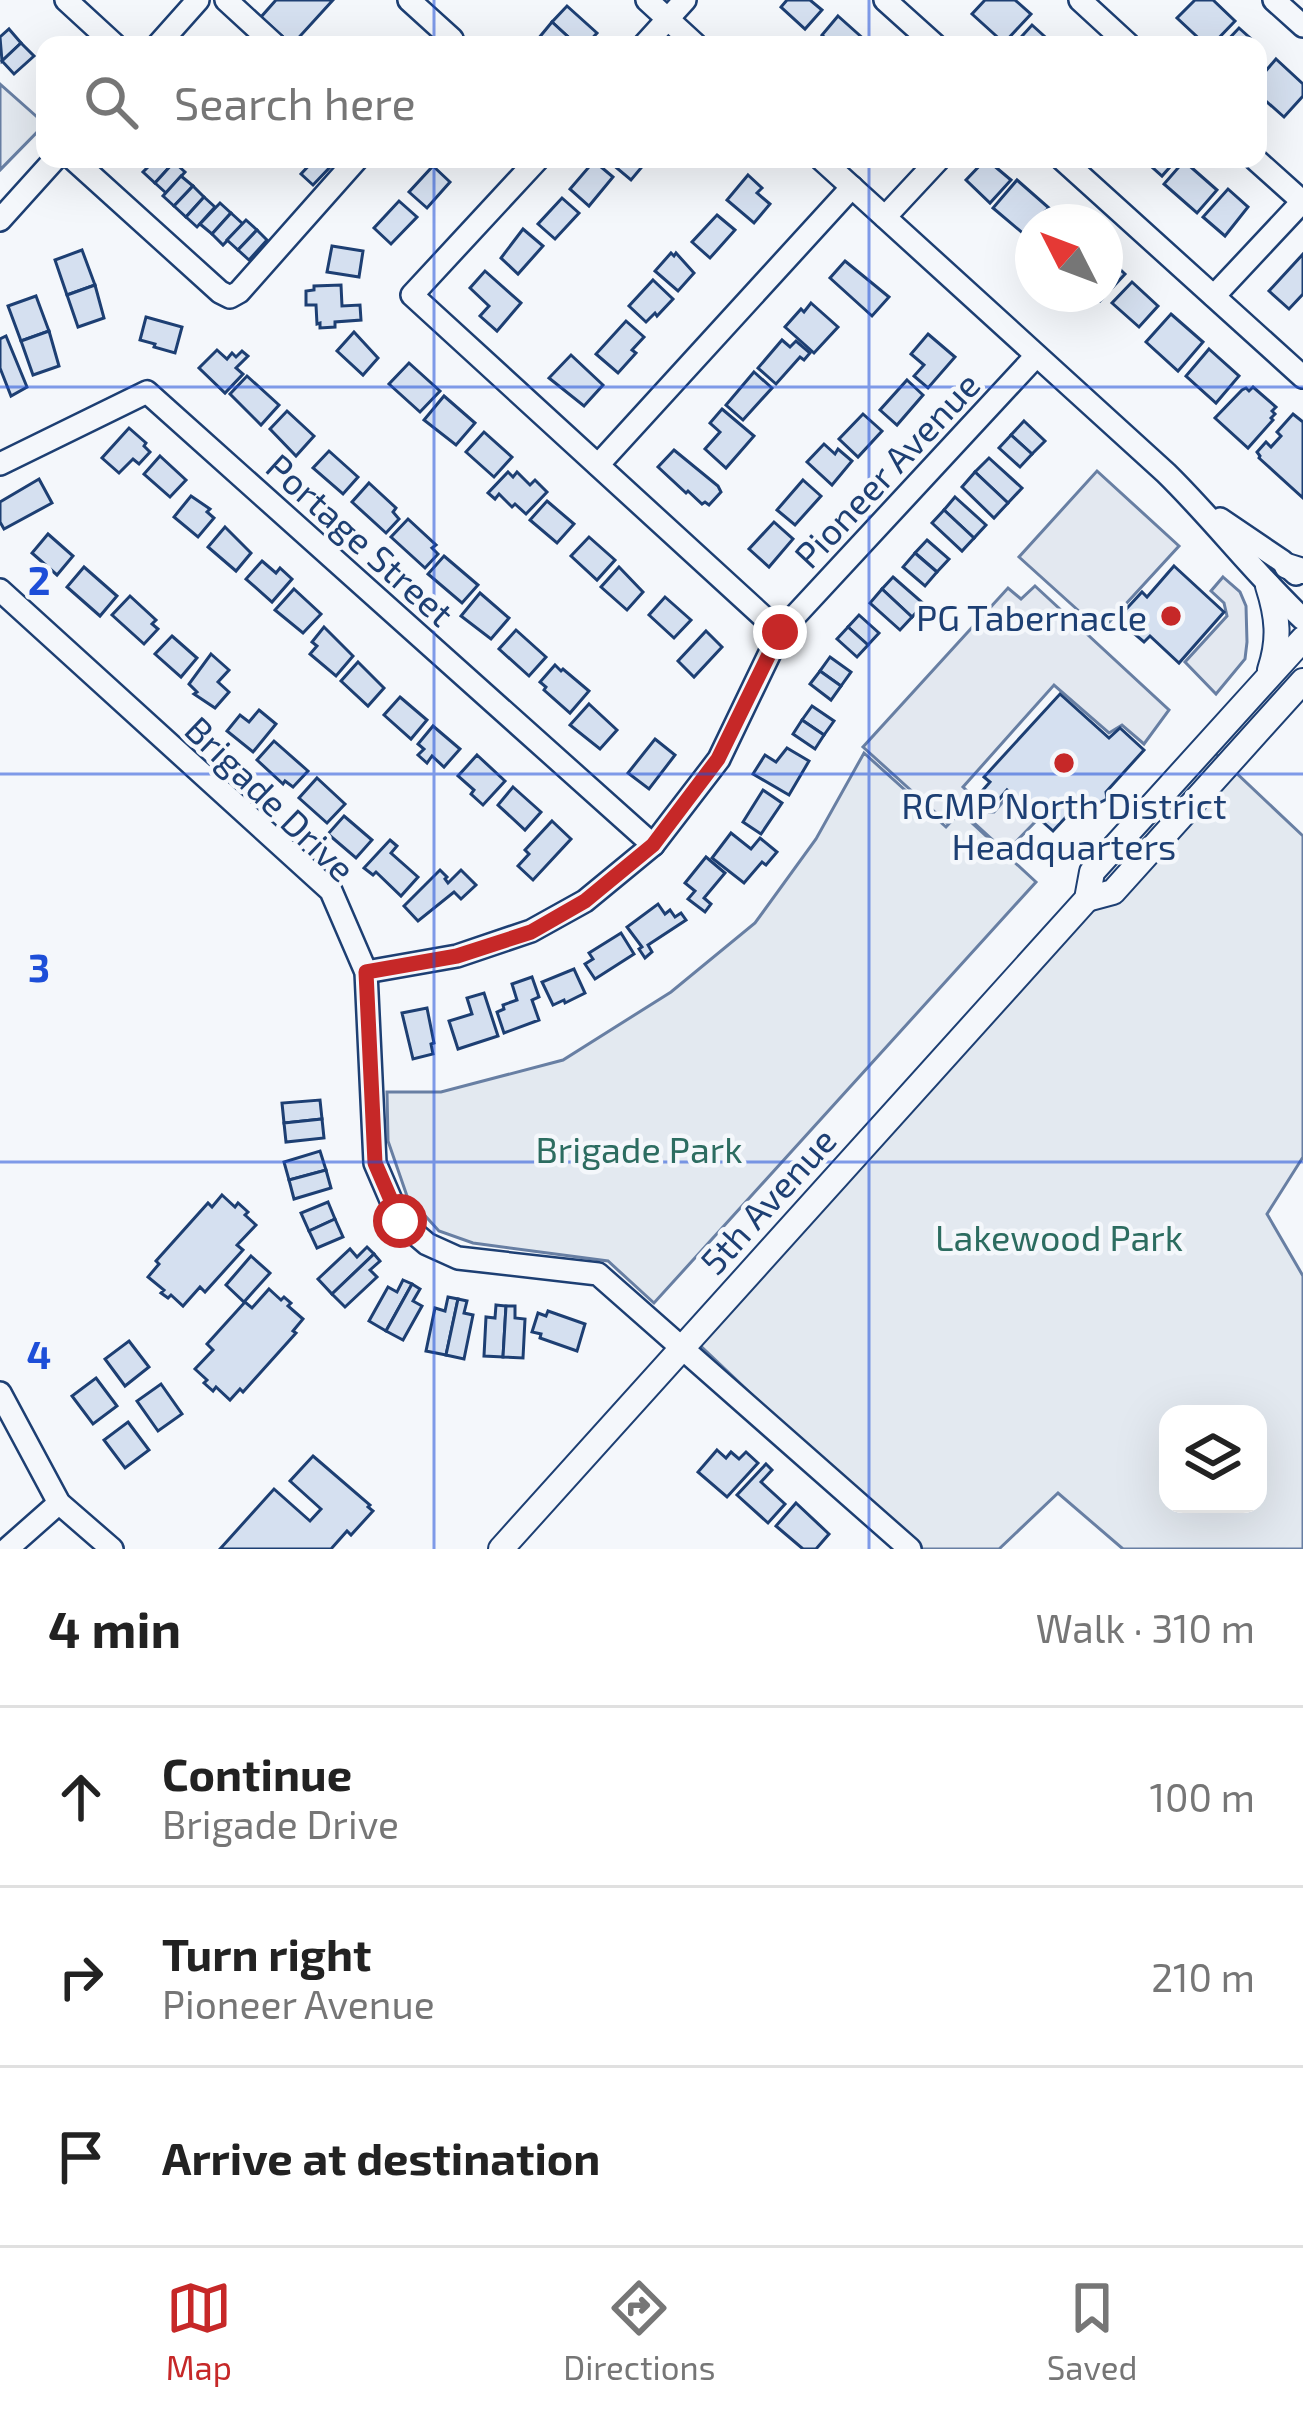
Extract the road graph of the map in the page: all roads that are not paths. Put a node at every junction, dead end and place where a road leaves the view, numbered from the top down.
1 (66, 0) edge
2 (198, 0) edge
3 (226, 0) edge
4 (409, 0) edge
5 (646, 0) edge
6 (685, 0) edge
7 (885, 0) edge
8 (1080, 0) edge
9 (1274, 0) edge
10 (668, 19) junction
11 (1303, 26) edge
12 (105, 36) edge
13 (166, 36) edge
14 (265, 36) edge
15 (449, 36) edge
16 (652, 36) edge
17 (686, 36) edge
18 (925, 36) edge
19 (1119, 36) edge
20 (47, 168) edge
21 (83, 168) edge
22 (349, 168) edge
23 (530, 168) edge
24 (831, 168) edge
25 (931, 168) edge
26 (1072, 168) edge
27 (1265, 168) edge
28 (852, 187) junction
29 (1303, 202) edge
30 (885, 217) junction
31 (0, 220) edge
32 (1214, 296) junction
33 (1036, 356) junction
34 (1303, 377) edge
35 (0, 464) edge
36 (598, 465) junction
37 (1199, 505) junction
38 (1298, 572) edge
39 (1268, 586) junction
40 (0, 590) edge
41 (1303, 619) edge
42 (780, 632) junction
43 (1303, 639) edge
44 (1268, 678) junction
45 (1303, 681) edge
46 (1303, 693) edge
47 (1280, 708) junction
48 (653, 845) junction
49 (1087, 899) junction
50 (366, 972) junction
51 (683, 1347) junction
52 (0, 1393) edge
53 (58, 1503) junction
54 (7, 1549) edge
55 (112, 1549) edge
56 (501, 1549) edge
57 (910, 1549) edge

1 - 12 street
2 - 13 street
3 - 14 street
4 - 15 street
5 - 10 street
6 - 10 street
7 - 18 street
8 - 19 street
9 - 11 street
10 - 16 street
10 - 17 street
20 - 31 street
21 - 22 street
23 - 36 street
24 - 28 street
25 - 30 street
26 - 32 street
27 - 29 street
28 - 30 street
28 - 36 street
29 - 32 street
30 - 33 street
32 - 34 street
33 - 37 street
33 - 42 street, Pioneer Avenue
35 - 48 street, Portage Street
36 - 42 street
37 - 38 street
37 - 39 street
39 - 41 street
39 - 44 main road
40 - 50 street, Brigade Drive
42 - 48 street, Pioneer Avenue
43 - 44 main road, 5th Avenue
44 - 49 main road, 5th Avenue
45 - 47 main road, 5th Avenue
46 - 47 main road
47 - 49 main road, 5th Avenue
48 - 50 street, Pioneer Avenue
49 - 51 main road, 5th Avenue
50 - 51 street, Brigade Drive
51 - 56 main road, 5th Avenue
51 - 57 street, Brigade Drive
52 - 53 street
53 - 54 street
53 - 55 street

